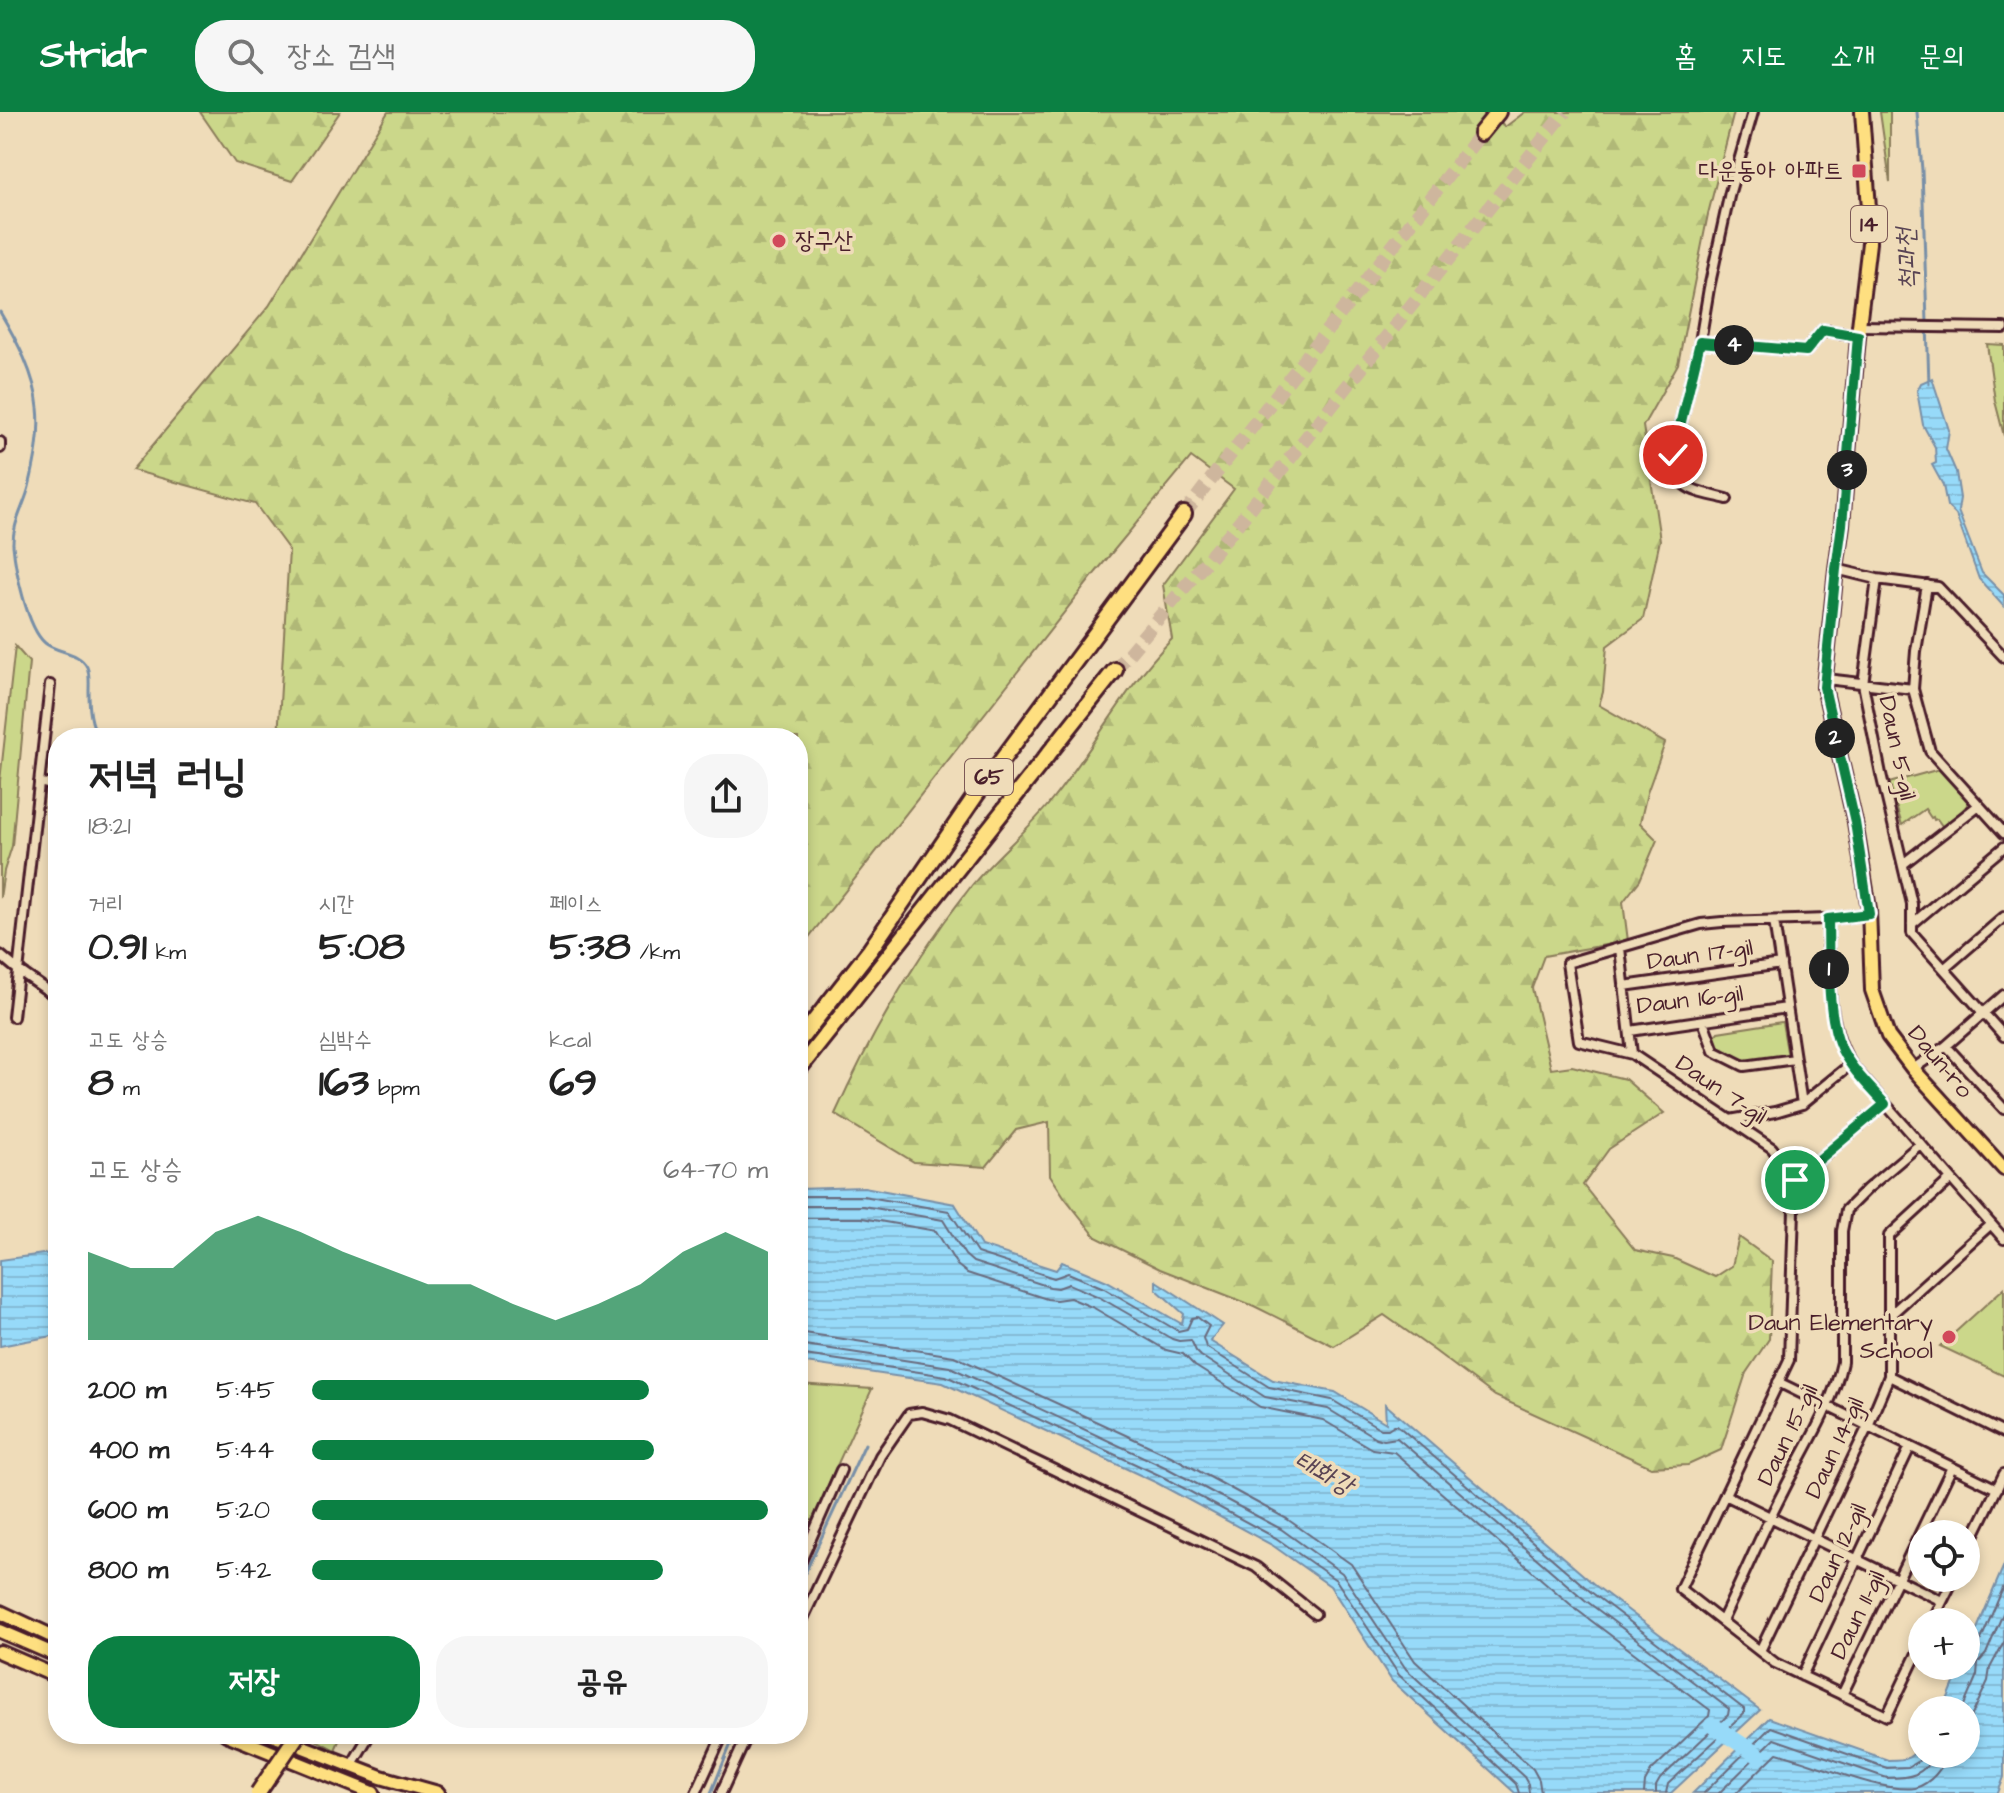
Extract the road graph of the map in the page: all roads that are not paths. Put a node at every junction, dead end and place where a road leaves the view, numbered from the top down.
1 (1498, 112) edge
2 (1753, 112) edge
3 (1862, 112) edge
4 (1481, 133) tunnel mouth
5 (2004, 328) edge
6 (1858, 331) junction
7 (1700, 342) junction
8 (1727, 499) dead end
9 (1184, 514) tunnel mouth
10 (1836, 569) junction
11 (1877, 579) junction
12 (1927, 585) junction
13 (2004, 657) edge
14 (1115, 670) tunnel mouth
15 (1826, 679) junction
16 (1863, 684) junction
17 (50, 685) dead end
18 (1913, 689) junction
19 (39, 782) junction
20 (48, 784) edge
21 (1979, 805) junction
22 (2004, 833) edge
23 (2004, 847) edge
24 (1903, 864) junction
25 (1869, 914) junction
26 (2004, 917) edge
27 (1828, 919) junction
28 (1774, 921) junction
29 (1912, 924) junction
30 (1620, 948) junction
31 (0, 955) edge
32 (1781, 964) junction
33 (1944, 969) junction
34 (18, 970) junction
35 (1624, 986) junction
36 (48, 991) edge
37 (2004, 995) edge
38 (1787, 1008) junction
39 (1983, 1013) junction
40 (13, 1017) dead end
41 (1703, 1021) junction
42 (808, 1029) edge
43 (1630, 1031) junction
44 (2004, 1036) edge
45 (1946, 1046) junction
46 (1632, 1054) junction
47 (808, 1058) edge
48 (1795, 1059) junction
49 (1851, 1064) junction
50 (1913, 1069) junction
51 (1802, 1104) junction
52 (1885, 1104) junction
53 (2004, 1109) edge
54 (1730, 1120) junction
55 (1920, 1144) junction
56 (2004, 1169) edge
57 (1951, 1179) junction
58 (1795, 1180) junction
59 (1991, 1224) junction
60 (2004, 1239) edge
61 (1889, 1316) junction
62 (1889, 1376) junction
63 (1778, 1382) junction
64 (1826, 1406) junction
65 (1868, 1426) junction
66 (2004, 1433) edge
67 (1910, 1447) junction
68 (1952, 1467) junction
69 (841, 1470) dead end
70 (2004, 1474) edge
71 (1997, 1489) junction
72 (1725, 1495) junction
73 (1770, 1517) junction
74 (1980, 1524) edge
75 (1814, 1538) junction
76 (808, 1545) edge
77 (1857, 1560) junction
78 (1898, 1579) junction
79 (1947, 1592) edge
80 (1942, 1601) junction
81 (808, 1608) edge
82 (1939, 1608) edge
83 (0, 1612) edge
84 (1315, 1614) dead end
85 (1722, 1621) junction
86 (0, 1631) edge
87 (48, 1634) edge
88 (1760, 1651) junction
89 (0, 1652) edge
90 (48, 1652) edge
91 (1908, 1672) edge
92 (48, 1673) edge
93 (1802, 1676) junction
94 (1842, 1695) junction
95 (251, 1744) edge
96 (291, 1744) edge
97 (295, 1744) edge
98 (303, 1744) edge
99 (364, 1744) edge
100 (718, 1744) edge
101 (743, 1744) edge
102 (351, 1766) junction
103 (258, 1793) edge
104 (270, 1793) edge
105 (373, 1793) edge
106 (438, 1793) edge
107 (696, 1793) edge
108 (721, 1793) edge

1 - 4 highway
2 - 7 street
3 - 6 main road, Daun-ro / 14
5 - 6 street
6 - 7 street
6 - 10 main road, Daun-ro / 14
7 - 8 street
9 - 42 highway, 65
10 - 11 street
10 - 15 main road, Daun-ro / 14
11 - 12 street
11 - 16 street, Daun 5-gil
12 - 13 street
12 - 18 street
14 - 47 highway, 65
15 - 16 street
15 - 25 main road, Daun-ro / 14
16 - 18 street
16 - 24 street, Daun 5-gil
17 - 19 street
18 - 21 street
19 - 20 street
19 - 34 street
21 - 22 street
21 - 24 street
23 - 29 street
24 - 29 street, Daun 5-gil
25 - 27 street, Daun 7-gil
25 - 50 main road, Daun-ro / 14
26 - 33 street
27 - 28 street, Daun 7-gil
27 - 49 street
28 - 30 street, Daun 7-gil
28 - 32 street, Daun 17-gil
29 - 33 street, Daun 5-gil
30 - 35 street, Daun 16-gil
30 - 46 street, Daun 7-gil
31 - 34 street
32 - 35 street, Daun 17-gil
32 - 38 street, Daun 17-gil
33 - 39 street, Daun 5-gil
34 - 36 street
34 - 40 street
35 - 43 street, Daun 16-gil
37 - 39 street
38 - 41 street, Daun 16-gil
38 - 48 street, Daun 17-gil
39 - 44 street, Daun 5-gil
39 - 45 street
41 - 43 street, Daun 16-gil
41 - 48 street
43 - 46 street
45 - 50 street
45 - 53 street
46 - 54 street, Daun 7-gil
48 - 51 street, Daun 17-gil
49 - 51 street
49 - 52 street
50 - 56 main road, Daun-ro / 14
51 - 54 street
52 - 55 street
52 - 58 street
54 - 58 street, Daun 7-gil
55 - 57 street
55 - 64 street, Daun 15-gil
57 - 59 street
57 - 61 street, Daun 14-gil
58 - 63 street
59 - 60 street
59 - 61 street
61 - 62 street, Daun 14-gil
62 - 65 street, Daun 14-gil
62 - 66 street
63 - 64 street
63 - 72 street
64 - 65 street
64 - 73 street, Daun 15-gil
65 - 67 street
65 - 75 street, Daun 14-gil
67 - 68 street
67 - 77 street, Daun 12-gil
68 - 71 street
68 - 78 street, Daun 11-gil
69 - 76 street
70 - 71 street
71 - 74 street
72 - 73 street
72 - 85 street
73 - 75 street
73 - 85 street, Daun 15-gil
75 - 77 street
75 - 88 street, Daun 14-gil
77 - 78 street
77 - 93 street, Daun 12-gil
78 - 80 street
78 - 94 street, Daun 11-gil
79 - 80 street
80 - 82 street
81 - 84 street
83 - 87 main road
85 - 88 street
86 - 90 main road
88 - 93 street
89 - 92 main road
91 - 94 street
93 - 94 street
95 - 105 main road
96 - 103 highway, bridge
97 - 102 main road
98 - 104 highway
99 - 102 street
100 - 107 street
101 - 108 street
102 - 106 main road

